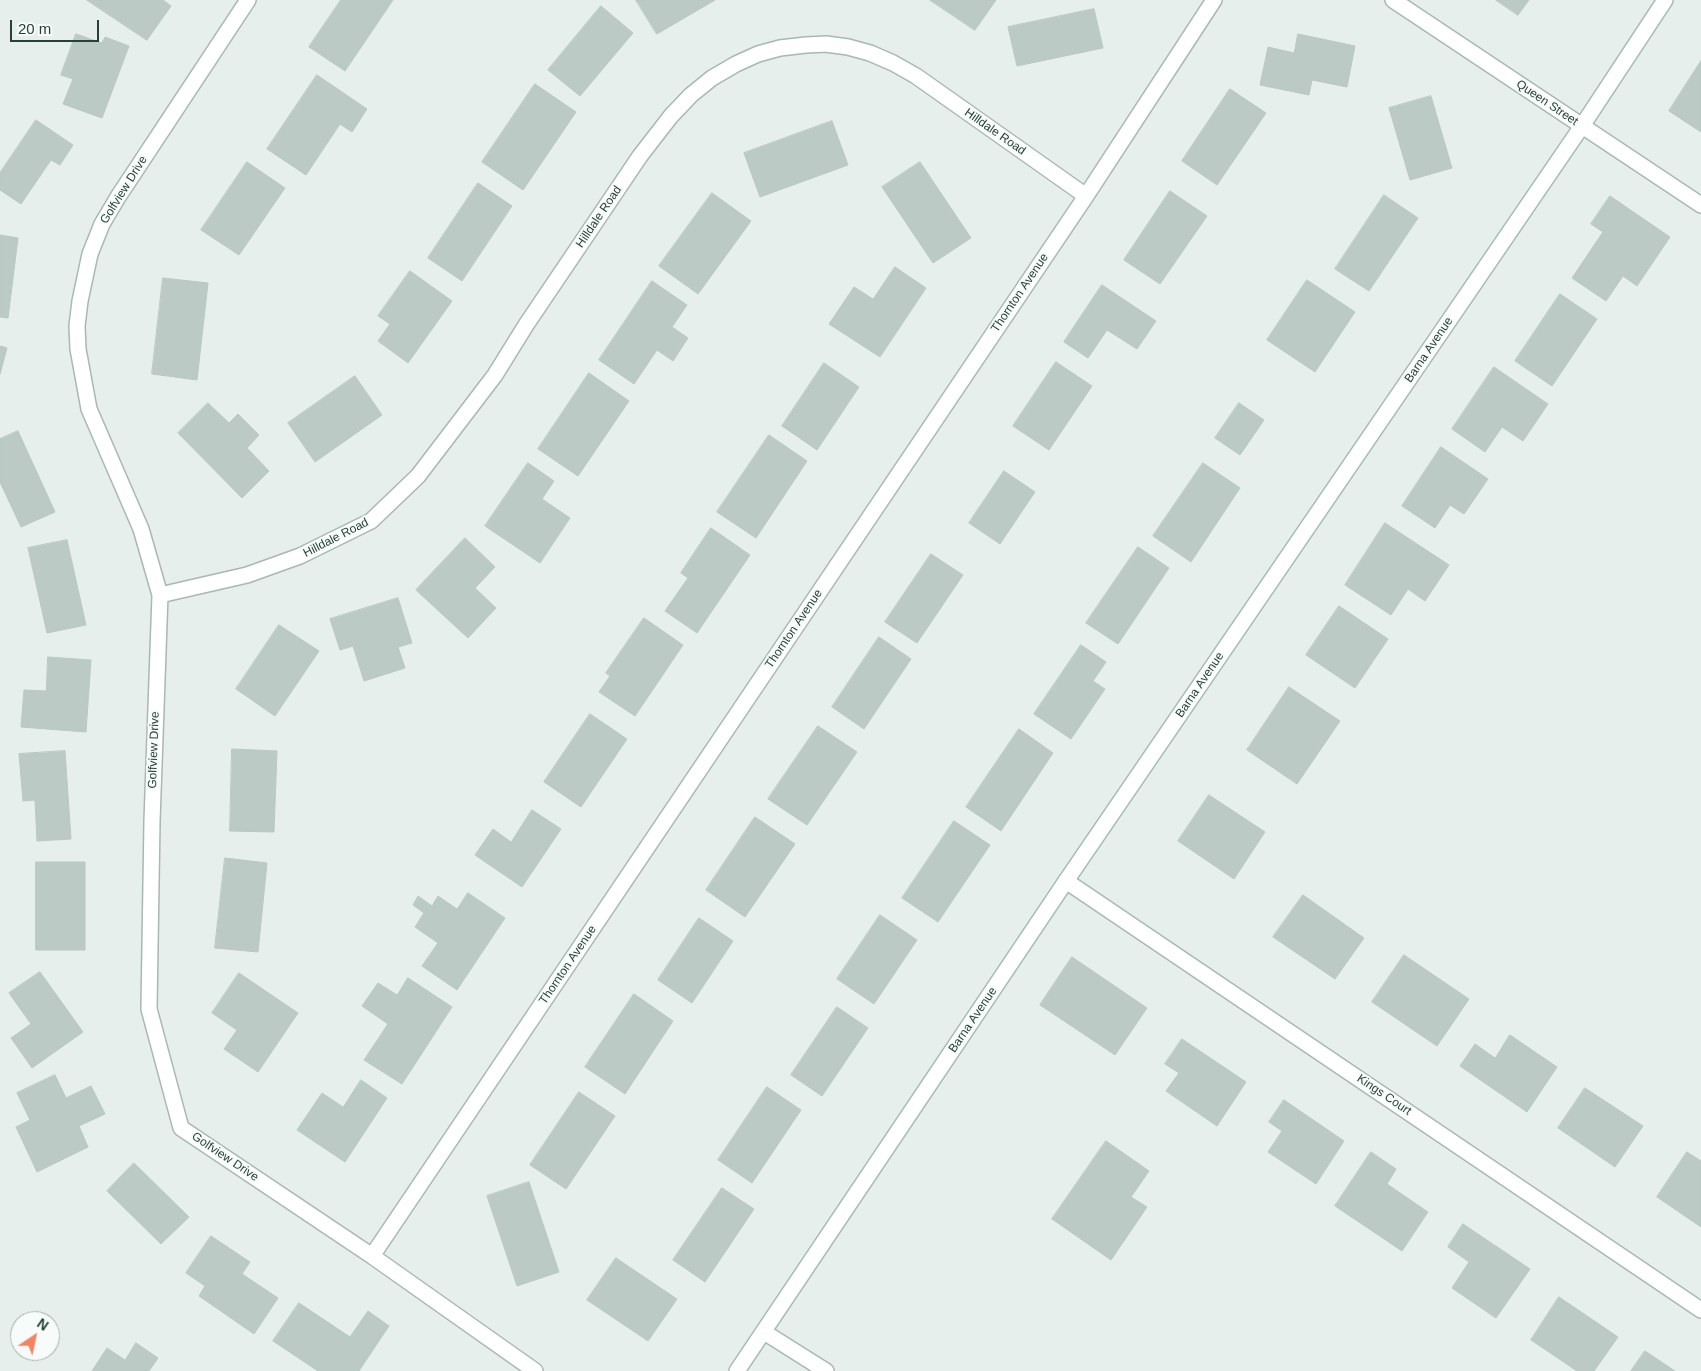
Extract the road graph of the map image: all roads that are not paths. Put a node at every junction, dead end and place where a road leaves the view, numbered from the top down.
1 (248, 0) edge
2 (1214, 0) edge
3 (1393, 0) edge
4 (1666, 0) edge
5 (1582, 126) junction
6 (1086, 196) junction
7 (1701, 205) edge
8 (160, 595) junction
9 (1066, 881) junction
10 (372, 1256) junction
11 (1701, 1310) edge
12 (764, 1332) junction
13 (535, 1371) edge
14 (737, 1371) edge
15 (826, 1371) edge

1 - 8 street, Golfview Drive
2 - 6 street, Thornton Avenue
3 - 5 street, Queen Street
4 - 5 street, Barna Avenue
5 - 7 street, Queen Street
5 - 9 street, Barna Avenue
6 - 8 street, Hilldale Road
6 - 10 street, Thornton Avenue
8 - 10 street, Golfview Drive
9 - 11 street, Kings Court
9 - 12 street, Barna Avenue
10 - 13 street, Golfview Drive
12 - 14 street, Barna Avenue
12 - 15 street

